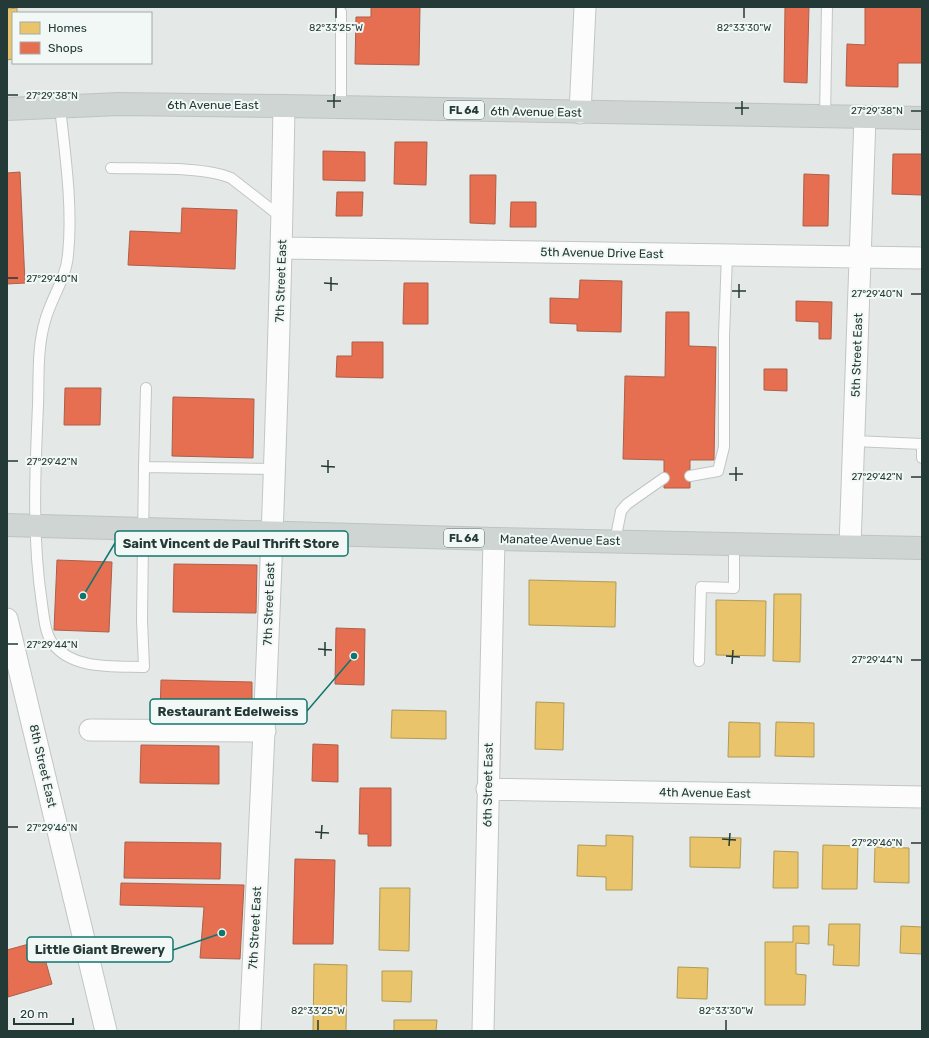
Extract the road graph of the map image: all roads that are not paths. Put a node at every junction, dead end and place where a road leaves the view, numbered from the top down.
1 (585, 7) edge
2 (827, 7) edge
3 (341, 12) dead end
4 (284, 106) junction
5 (60, 107) junction
6 (341, 108) junction
7 (7, 109) edge
8 (580, 112) junction
9 (825, 116) junction
10 (865, 116) junction
11 (922, 118) edge
12 (111, 168) dead end
13 (282, 218) junction
14 (282, 248) junction
15 (727, 255) junction
16 (860, 257) junction
17 (922, 258) edge
18 (146, 388) dead end
19 (854, 441) junction
20 (922, 458) edge
21 (144, 467) junction
22 (274, 469) junction
23 (690, 476) dead end
24 (664, 478) dead end
25 (7, 525) edge
26 (34, 526) junction
27 (144, 529) junction
28 (272, 533) junction
29 (494, 539) junction
30 (615, 541) junction
31 (734, 544) junction
32 (850, 546) junction
33 (922, 548) edge
34 (7, 619) edge
35 (12, 661) edge
36 (699, 661) dead end
37 (90, 730) dead end
38 (265, 731) junction
39 (487, 789) junction
40 (922, 797) edge
41 (106, 1031) edge
42 (250, 1031) edge
43 (483, 1031) edge

1 - 8 street
2 - 9 lane
3 - 6 lane
4 - 5 main road, 6th Avenue East / FL 64
4 - 6 main road, 6th Avenue East / FL 64
4 - 13 street, 7th Street East
5 - 7 main road, 6th Avenue East / FL 64
5 - 26 lane
6 - 8 main road, 6th Avenue East / FL 64
8 - 9 main road, 6th Avenue East / FL 64
9 - 10 main road, 6th Avenue East / FL 64
10 - 11 main road, 6th Avenue East / FL 64
10 - 16 street, 5th Street East
12 - 13 lane
13 - 14 street, 7th Street East
14 - 15 street, 5th Avenue Drive East
14 - 22 street, 7th Street East
15 - 16 street, 5th Avenue Drive East
15 - 23 lane
16 - 17 street, 5th Avenue Drive East
16 - 19 street, 5th Street East
18 - 21 lane
19 - 20 lane
19 - 32 street, 5th Street East
21 - 22 lane
21 - 27 lane
22 - 28 street, 7th Street East
24 - 30 lane
25 - 26 main road, Manatee Avenue East / FL 64
26 - 27 main road, Manatee Avenue East / FL 64
26 - 27 lane
27 - 28 main road, Manatee Avenue East / FL 64
28 - 29 main road, Manatee Avenue East / FL 64
28 - 38 street, 7th Street East
29 - 30 main road, Manatee Avenue East / FL 64
29 - 39 street, 6th Street East
30 - 31 main road, Manatee Avenue East / FL 64
31 - 32 main road, Manatee Avenue East / FL 64
31 - 36 lane
32 - 33 main road, Manatee Avenue East / FL 64
34 - 35 street, 8th Street East
35 - 41 street, 8th Street East
37 - 38 street
38 - 42 street, 7th Street East
39 - 40 street, 4th Avenue East
39 - 43 street, 6th Street East

